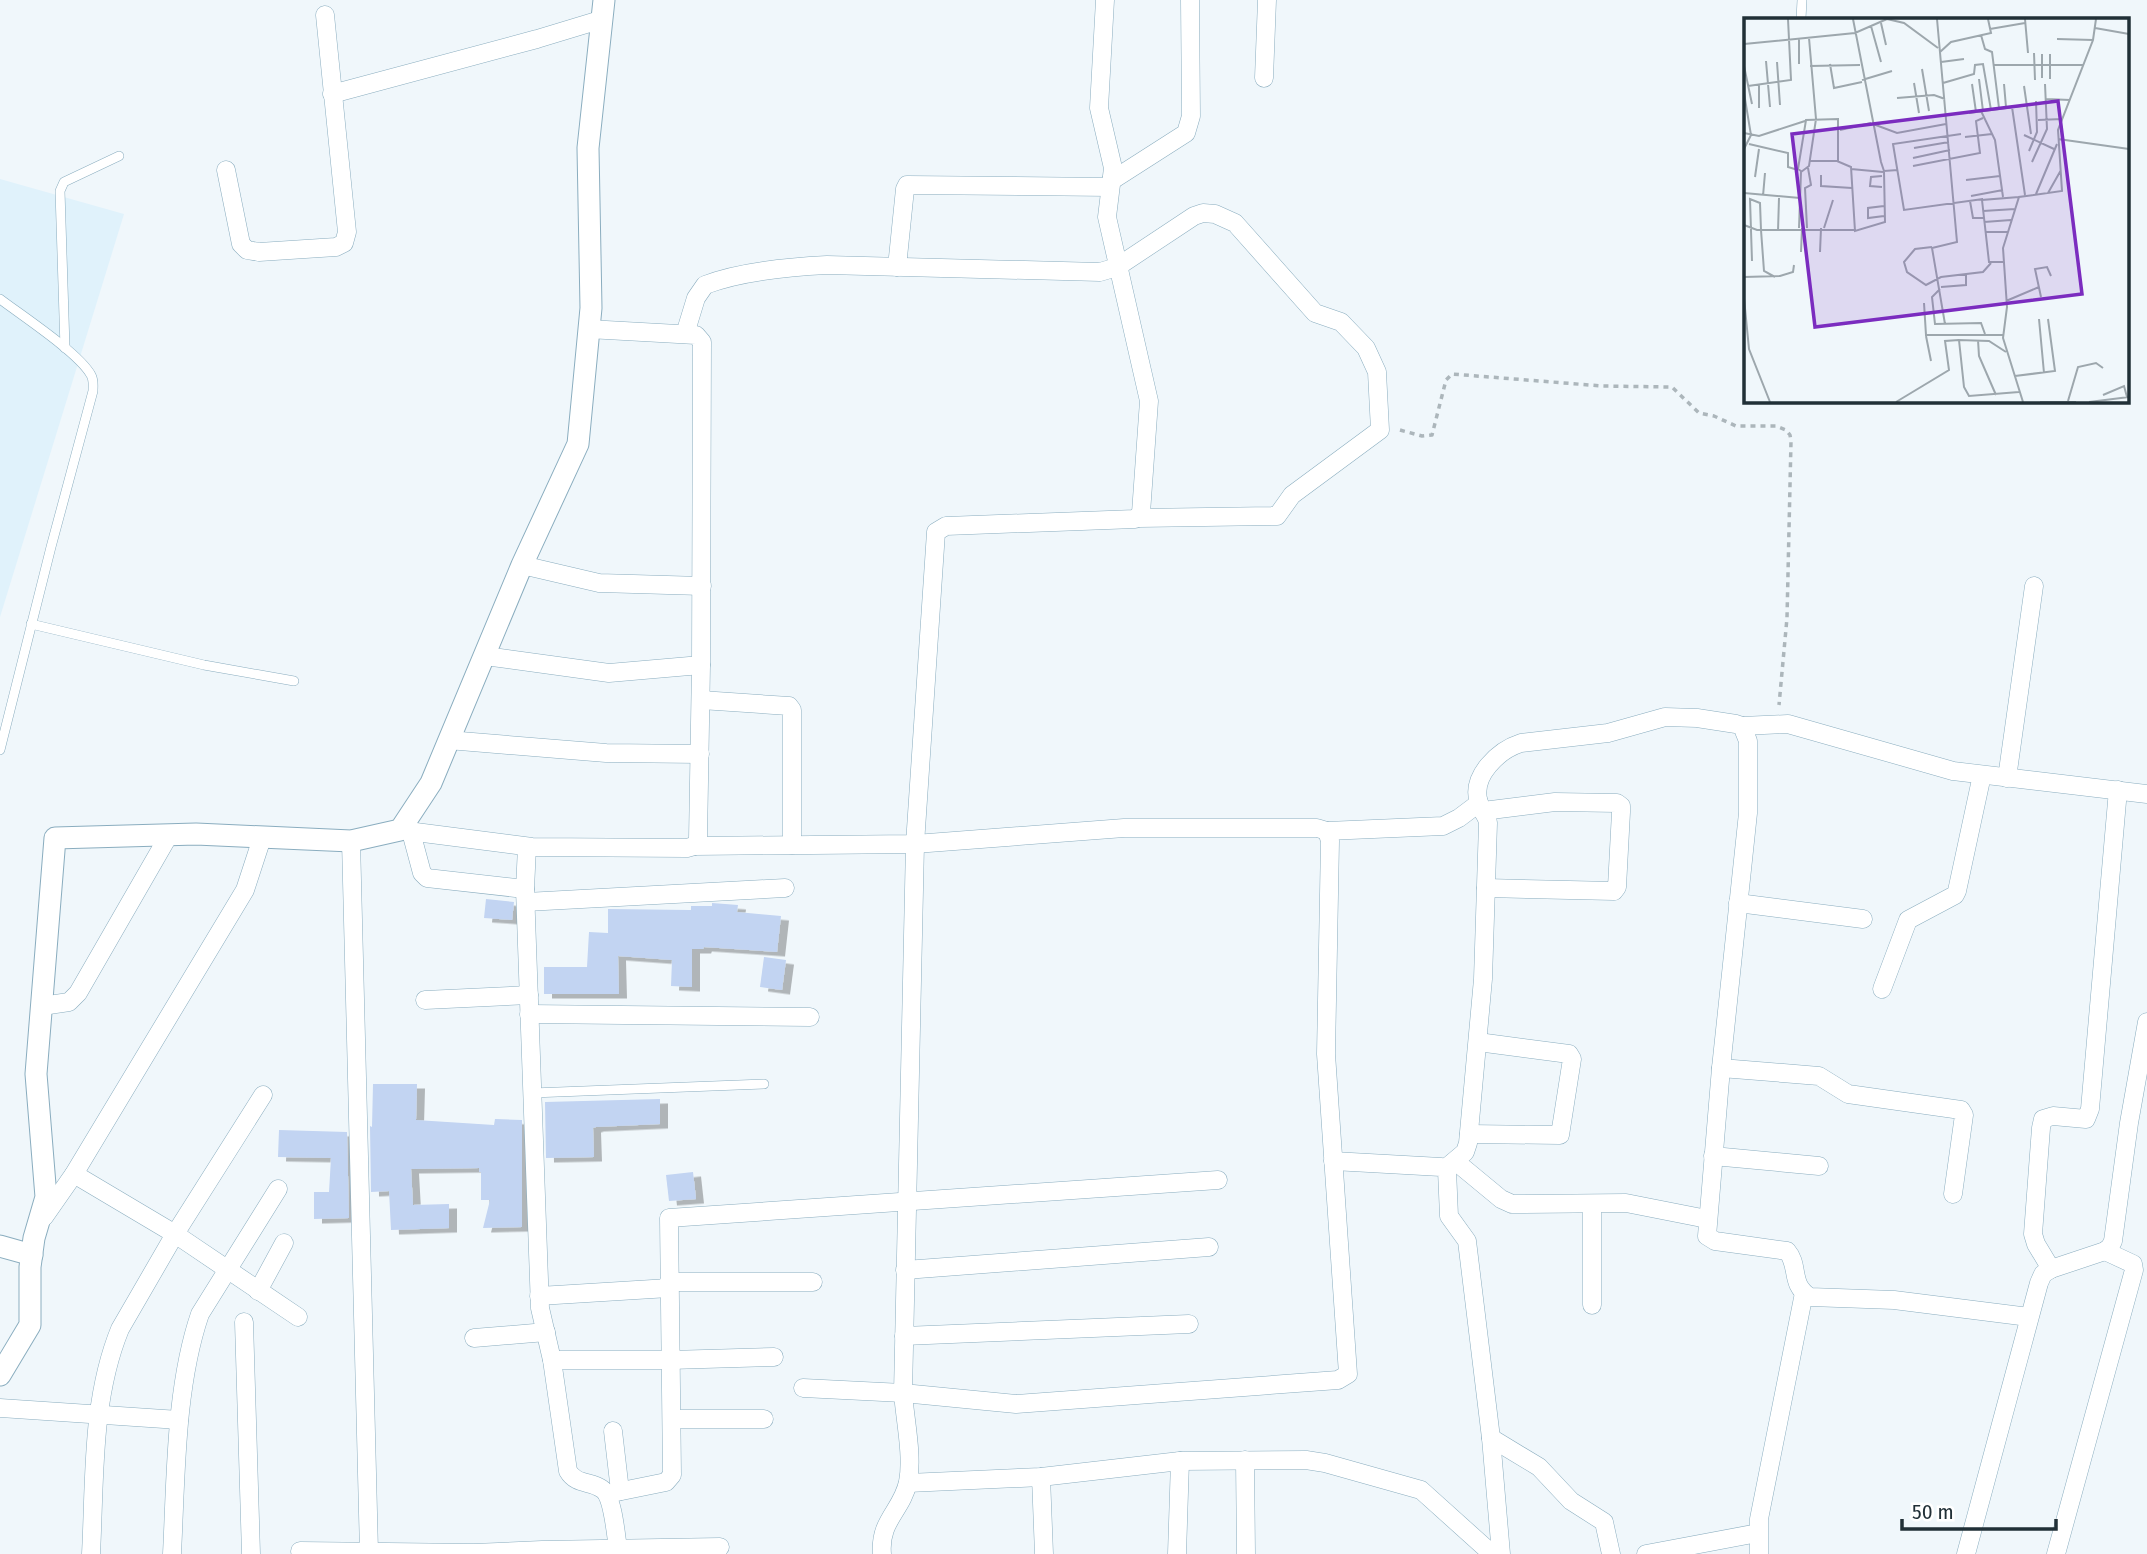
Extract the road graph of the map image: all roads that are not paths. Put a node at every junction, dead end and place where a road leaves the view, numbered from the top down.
1 (1105, 0) edge
2 (1190, 0) edge
3 (1267, 0) edge
4 (1802, 0) edge
5 (603, 9) edge
6 (325, 15) dead end
7 (1801, 18) edge
8 (1265, 78) dead end
9 (332, 94) junction
10 (119, 156) dead end
11 (226, 170) dead end
12 (1111, 184) junction
13 (897, 267) junction
14 (1117, 267) junction
15 (0, 299) edge
16 (588, 329) junction
17 (685, 334) junction
18 (65, 348) junction
19 (1139, 517) junction
20 (522, 565) junction
21 (702, 586) junction
22 (2034, 586) dead end
23 (31, 624) junction
24 (485, 656) junction
25 (701, 665) junction
26 (294, 681) dead end
27 (701, 700) junction
28 (1742, 726) junction
29 (448, 740) junction
30 (0, 750) edge
31 (700, 754) junction
32 (1982, 775) junction
33 (2007, 778) junction
34 (2118, 790) junction
35 (2147, 794) edge
36 (1481, 807) junction
37 (406, 831) junction
38 (1327, 831) junction
39 (169, 835) junction
40 (262, 838) junction
41 (351, 842) junction
42 (915, 844) junction
43 (792, 845) junction
44 (694, 846) junction
45 (527, 847) junction
46 (785, 888) dead end
47 (1486, 888) junction
48 (526, 896) junction
49 (1738, 903) junction
50 (1863, 919) dead end
51 (1882, 989) dead end
52 (529, 995) junction
53 (425, 1000) dead end
54 (42, 1006) junction
55 (529, 1014) junction
56 (810, 1017) dead end
57 (2146, 1032) edge
58 (1478, 1042) junction
59 (1721, 1068) junction
60 (764, 1084) dead end
61 (532, 1093) junction
62 (263, 1095) dead end
63 (2129, 1124) junction
64 (2147, 1128) edge
65 (1469, 1134) junction
66 (1713, 1156) junction
67 (1333, 1161) junction
68 (1451, 1165) junction
69 (1819, 1166) dead end
70 (74, 1174) junction
71 (1217, 1180) dead end
72 (278, 1189) dead end
73 (1953, 1194) dead end
74 (906, 1203) junction
75 (1592, 1204) junction
76 (1707, 1219) junction
77 (38, 1226) junction
78 (175, 1234) junction
79 (284, 1243) dead end
80 (0, 1246) edge
81 (1209, 1247) dead end
82 (2105, 1251) junction
83 (32, 1255) junction
84 (2140, 1266) edge
85 (2050, 1269) junction
86 (227, 1270) junction
87 (905, 1270) junction
88 (813, 1282) dead end
89 (669, 1285) junction
90 (258, 1291) junction
91 (1804, 1293) junction
92 (539, 1296) junction
93 (1592, 1305) dead end
94 (298, 1317) dead end
95 (2029, 1317) junction
96 (244, 1322) dead end
97 (1189, 1324) dead end
98 (546, 1332) junction
99 (904, 1336) junction
100 (474, 1338) dead end
101 (774, 1357) dead end
102 (552, 1360) junction
103 (670, 1360) junction
104 (0, 1375) edge
105 (803, 1388) dead end
106 (903, 1393) junction
107 (0, 1408) edge
108 (98, 1414) junction
109 (672, 1419) junction
110 (764, 1419) dead end
111 (179, 1420) junction
112 (613, 1431) dead end
113 (1491, 1438) junction
114 (1245, 1460) junction
115 (1180, 1461) junction
116 (1041, 1477) junction
117 (908, 1483) junction
118 (614, 1493) junction
119 (1758, 1533) junction
120 (719, 1547) dead end
121 (300, 1551) dead end
122 (607, 1551) edge
123 (657, 1551) edge
124 (360, 1552) edge
125 (542, 1552) edge
126 (1496, 1552) edge
127 (91, 1554) edge
128 (172, 1554) edge
129 (251, 1554) edge
130 (415, 1554) edge
131 (474, 1554) edge
132 (882, 1554) edge
133 (1044, 1554) edge
134 (1177, 1554) edge
135 (1246, 1554) edge
136 (1611, 1554) edge
137 (1646, 1554) edge
138 (1759, 1554) edge
139 (1966, 1554) edge
140 (2056, 1554) edge

1 - 12 street
2 - 12 street
3 - 8 street
4 - 7 lane
5 - 9 street
5 - 16 street
6 - 9 street
9 - 11 street
10 - 18 lane
12 - 13 street
12 - 14 street
13 - 14 street
13 - 17 street
14 - 19 street
14 - 19 street
15 - 18 lane
16 - 17 street
16 - 20 street
17 - 21 street
18 - 23 lane
19 - 42 street
20 - 21 street
20 - 24 street
21 - 25 street
22 - 33 street
23 - 26 lane
23 - 30 lane
24 - 25 street
24 - 29 street
25 - 27 street
27 - 31 street
27 - 43 street
28 - 32 street
28 - 36 street
28 - 49 street
29 - 31 street
29 - 37 street
31 - 44 street
32 - 33 street
32 - 51 street
33 - 34 street
34 - 35 street
34 - 85 street
36 - 38 street
36 - 47 street
36 - 47 street
37 - 41 street
37 - 45 street
37 - 48 street
38 - 42 street
38 - 67 street
39 - 40 street
39 - 54 street
39 - 54 street
40 - 41 street
40 - 70 street
41 - 124 street
42 - 43 street
42 - 74 street
43 - 44 street
44 - 45 street
45 - 48 street
46 - 48 street
47 - 58 street
48 - 52 street
49 - 50 street
49 - 59 street
52 - 53 street
52 - 55 street
54 - 77 street
55 - 56 street
55 - 61 street
57 - 63 street
58 - 65 street
58 - 65 street
59 - 66 street
59 - 73 street
60 - 61 lane
61 - 92 street
62 - 78 street
63 - 64 street
63 - 82 street
65 - 68 street
66 - 69 street
66 - 76 street
67 - 68 street
67 - 106 street
68 - 75 street
68 - 113 street
70 - 77 street
70 - 78 street
71 - 74 street
72 - 86 street
74 - 87 street
74 - 89 street
75 - 76 street
75 - 93 street
76 - 91 street
77 - 83 street
78 - 86 street
78 - 108 street
79 - 90 street
80 - 83 street
81 - 87 street
82 - 84 street
82 - 85 street
83 - 104 street
84 - 140 street
85 - 95 street
86 - 90 street
86 - 111 street
87 - 99 street
88 - 89 street
89 - 92 street
89 - 103 street
90 - 94 street
91 - 95 street
91 - 119 street
92 - 98 street
95 - 139 street
96 - 129 street
97 - 99 street
98 - 100 street
98 - 102 street
99 - 106 street
101 - 103 street
102 - 103 street
102 - 118 street
103 - 109 street
105 - 106 street
106 - 117 street
107 - 108 street
108 - 111 street
108 - 127 street
109 - 110 street
109 - 118 street
111 - 128 street
112 - 118 street
113 - 126 street
113 - 136 street
114 - 115 street
114 - 126 street
114 - 135 street
115 - 116 street
115 - 134 street
116 - 117 street
116 - 133 street
117 - 132 street
118 - 122 street
119 - 137 street
119 - 138 street
120 - 123 street
121 - 124 street
122 - 123 street
122 - 125 street
124 - 130 street
125 - 131 street
130 - 131 street

